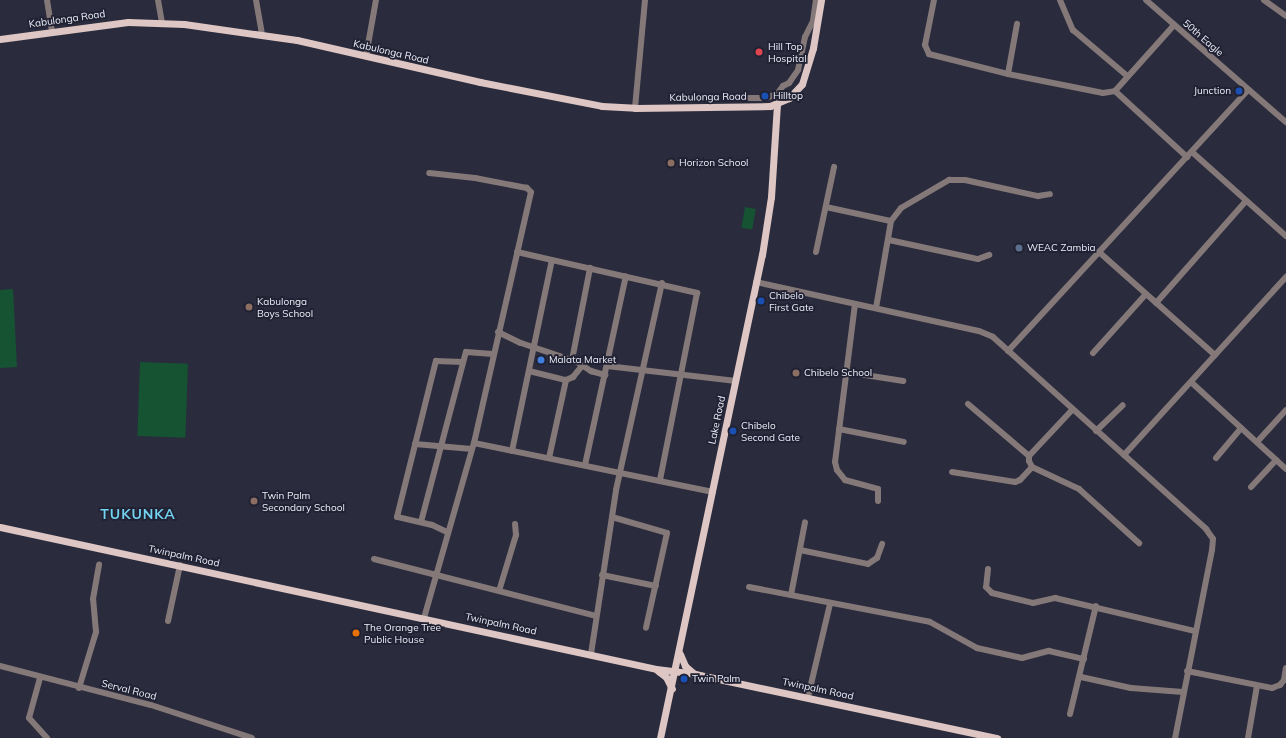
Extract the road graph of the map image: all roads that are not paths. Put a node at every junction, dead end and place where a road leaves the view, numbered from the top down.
1 (47, 0) edge
2 (158, 0) edge
3 (256, 0) edge
4 (376, 0) edge
5 (645, 0) edge
6 (816, 0) edge
7 (822, 0) edge
8 (934, 0) edge
9 (1060, 0) edge
10 (1146, 0) edge
11 (1264, 0) edge
12 (1286, 16) edge
13 (162, 22) junction
14 (1017, 24) dead end
15 (1174, 25) junction
16 (52, 31) junction
17 (262, 34) junction
18 (0, 39) edge
19 (366, 56) junction
20 (1008, 74) junction
21 (1126, 75) junction
22 (1248, 90) junction
23 (1115, 92) junction
24 (749, 98) dead end
25 (777, 104) junction
26 (635, 108) junction
27 (1286, 122) edge
28 (1189, 154) junction
29 (834, 167) dead end
30 (429, 173) dead end
31 (1050, 194) dead end
32 (1245, 202) junction
33 (826, 207) junction
34 (891, 221) junction
35 (1286, 236) edge
36 (889, 240) junction
37 (517, 252) junction
38 (816, 252) dead end
39 (1099, 252) junction
40 (989, 255) dead end
41 (552, 260) junction
42 (590, 268) junction
43 (626, 276) junction
44 (1286, 277) edge
45 (756, 282) junction
46 (662, 283) junction
47 (1146, 294) junction
48 (1156, 303) junction
49 (855, 304) junction
50 (876, 308) junction
51 (498, 332) junction
52 (534, 348) junction
53 (1008, 351) junction
54 (1094, 353) dead end
55 (493, 354) junction
56 (1215, 355) junction
57 (572, 360) junction
58 (464, 362) junction
59 (582, 366) junction
60 (606, 366) junction
61 (529, 371) junction
62 (644, 371) junction
63 (846, 372) junction
64 (680, 373) junction
65 (605, 375) junction
66 (566, 380) junction
67 (903, 381) dead end
68 (736, 382) junction
69 (1191, 382) junction
70 (968, 404) dead end
71 (1123, 405) dead end
72 (1072, 410) junction
73 (1286, 410) edge
74 (1241, 428) junction
75 (839, 429) junction
76 (1096, 431) junction
77 (904, 442) dead end
78 (1257, 442) junction
79 (415, 444) junction
80 (473, 446) junction
81 (441, 448) junction
82 (512, 451) junction
83 (1124, 455) junction
84 (1029, 456) junction
85 (549, 458) junction
86 (1216, 458) dead end
87 (1276, 460) junction
88 (585, 465) junction
89 (1032, 467) junction
90 (1286, 469) edge
91 (622, 472) junction
92 (952, 472) dead end
93 (660, 480) junction
94 (1251, 487) dead end
95 (713, 492) junction
96 (878, 500) dead end
97 (612, 517) junction
98 (421, 522) junction
99 (805, 522) dead end
100 (515, 524) dead end
101 (0, 527) edge
102 (447, 532) junction
103 (1139, 543) dead end
104 (882, 544) dead end
105 (800, 550) junction
106 (374, 559) dead end
107 (99, 565) dead end
108 (180, 565) junction
109 (988, 569) dead end
110 (436, 575) junction
111 (602, 575) junction
112 (656, 586) junction
113 (749, 586) dead end
114 (499, 591) junction
115 (791, 595) junction
116 (830, 604) junction
117 (1096, 606) junction
118 (596, 616) junction
119 (424, 618) junction
120 (168, 621) dead end
121 (646, 628) dead end
122 (1195, 631) junction
123 (591, 654) junction
124 (680, 654) junction
125 (1084, 659) junction
126 (0, 666) edge
127 (656, 669) junction
128 (1286, 670) edge
129 (1187, 671) junction
130 (675, 672) junction
131 (695, 674) junction
132 (1081, 677) junction
133 (40, 678) junction
134 (1257, 686) junction
135 (79, 688) junction
136 (672, 689) junction
137 (1183, 692) junction
138 (808, 697) junction
139 (1070, 714) dead end
140 (973, 735) edge
141 (47, 738) edge
142 (252, 738) edge
143 (660, 738) edge
144 (997, 738) edge
145 (1175, 738) edge
146 (1248, 738) edge

1 - 16 street
2 - 13 street
3 - 17 street
4 - 19 street
5 - 26 street
6 - 24 street
7 - 25 main road
8 - 20 street
9 - 21 street
10 - 15 street, 50th Eagle
11 - 12 street
13 - 16 main road, Kabulonga Road
13 - 17 main road, Kabulonga Road
14 - 20 street
15 - 21 street
15 - 22 street, 50th Eagle
16 - 18 main road, Kabulonga Road
17 - 19 main road, Kabulonga Road
19 - 26 main road, Kabulonga Road
20 - 23 street
21 - 23 street
22 - 27 street, 50th Eagle
22 - 28 street
23 - 28 street
25 - 26 main road, Kabulonga Road
25 - 45 main road, Lake Road
28 - 32 street
28 - 39 street
29 - 33 street
30 - 37 street
31 - 34 street
32 - 35 street
32 - 48 street
33 - 34 street
33 - 38 street
34 - 36 street
36 - 40 street
36 - 50 street
37 - 41 street
37 - 51 street
39 - 47 street
39 - 53 street
41 - 42 street
41 - 52 street
42 - 43 street
42 - 57 street
43 - 46 street
43 - 60 street
44 - 56 street
45 - 49 street
45 - 68 main road, Lake Road
46 - 62 street
46 - 64 street
47 - 48 street
47 - 54 street
48 - 56 street
49 - 50 street
49 - 63 street
50 - 53 street
51 - 52 street
51 - 55 street
52 - 57 street
52 - 61 street
53 - 72 street
55 - 58 street
55 - 80 street
56 - 69 street
57 - 59 street
58 - 79 street
58 - 81 street
59 - 65 street
59 - 66 street
60 - 62 street
60 - 65 street
61 - 66 street
61 - 82 street
62 - 64 street
62 - 91 street
63 - 67 street
63 - 75 street
64 - 68 street
64 - 93 street
65 - 88 street
66 - 85 street
68 - 95 main road, Lake Road
69 - 74 street
69 - 83 street
70 - 84 street
71 - 76 street
72 - 76 street
72 - 84 street
73 - 78 street
74 - 78 street
74 - 86 street
75 - 77 street
75 - 96 street
76 - 83 street
78 - 87 street
79 - 81 street
79 - 98 street
80 - 81 street
80 - 82 street
80 - 102 street
81 - 98 street
82 - 85 street
83 - 122 street
84 - 89 street
85 - 88 street
87 - 90 street
87 - 94 street
88 - 91 street
89 - 92 street
89 - 103 street
91 - 93 street
91 - 97 street
93 - 95 street
95 - 124 main road, Lake Road
97 - 111 street
97 - 112 street
98 - 102 street
99 - 105 street
100 - 114 street
101 - 108 main road, Twinpalm Road
102 - 110 street
104 - 105 street
105 - 115 street
106 - 110 street
107 - 135 street
108 - 119 main road, Twinpalm Road
108 - 120 street
109 - 117 street
110 - 114 street
110 - 119 street
111 - 112 street
111 - 118 street
112 - 121 street
113 - 115 street
114 - 118 street
115 - 116 street
116 - 125 street
116 - 138 street
117 - 122 street
117 - 125 street
118 - 123 street
119 - 123 main road, Twinpalm Road
122 - 129 street
123 - 127 main road, Twinpalm Road
124 - 130 main road, Lake Road
124 - 131 main road
125 - 132 street
126 - 133 street, Serval Road
127 - 130 main road, Twinpalm Road
127 - 136 main road
128 - 134 street
129 - 134 street
129 - 137 street
130 - 131 main road, Twinpalm Road
130 - 136 main road, Lake Road
131 - 138 main road, Twinpalm Road
132 - 137 street
132 - 139 street
133 - 135 street, Serval Road
133 - 141 street
134 - 146 street
135 - 142 street, Serval Road
136 - 143 main road, Lake Road
137 - 145 street
138 - 140 main road, Twinpalm Road
140 - 144 main road, Twinpalm Road

